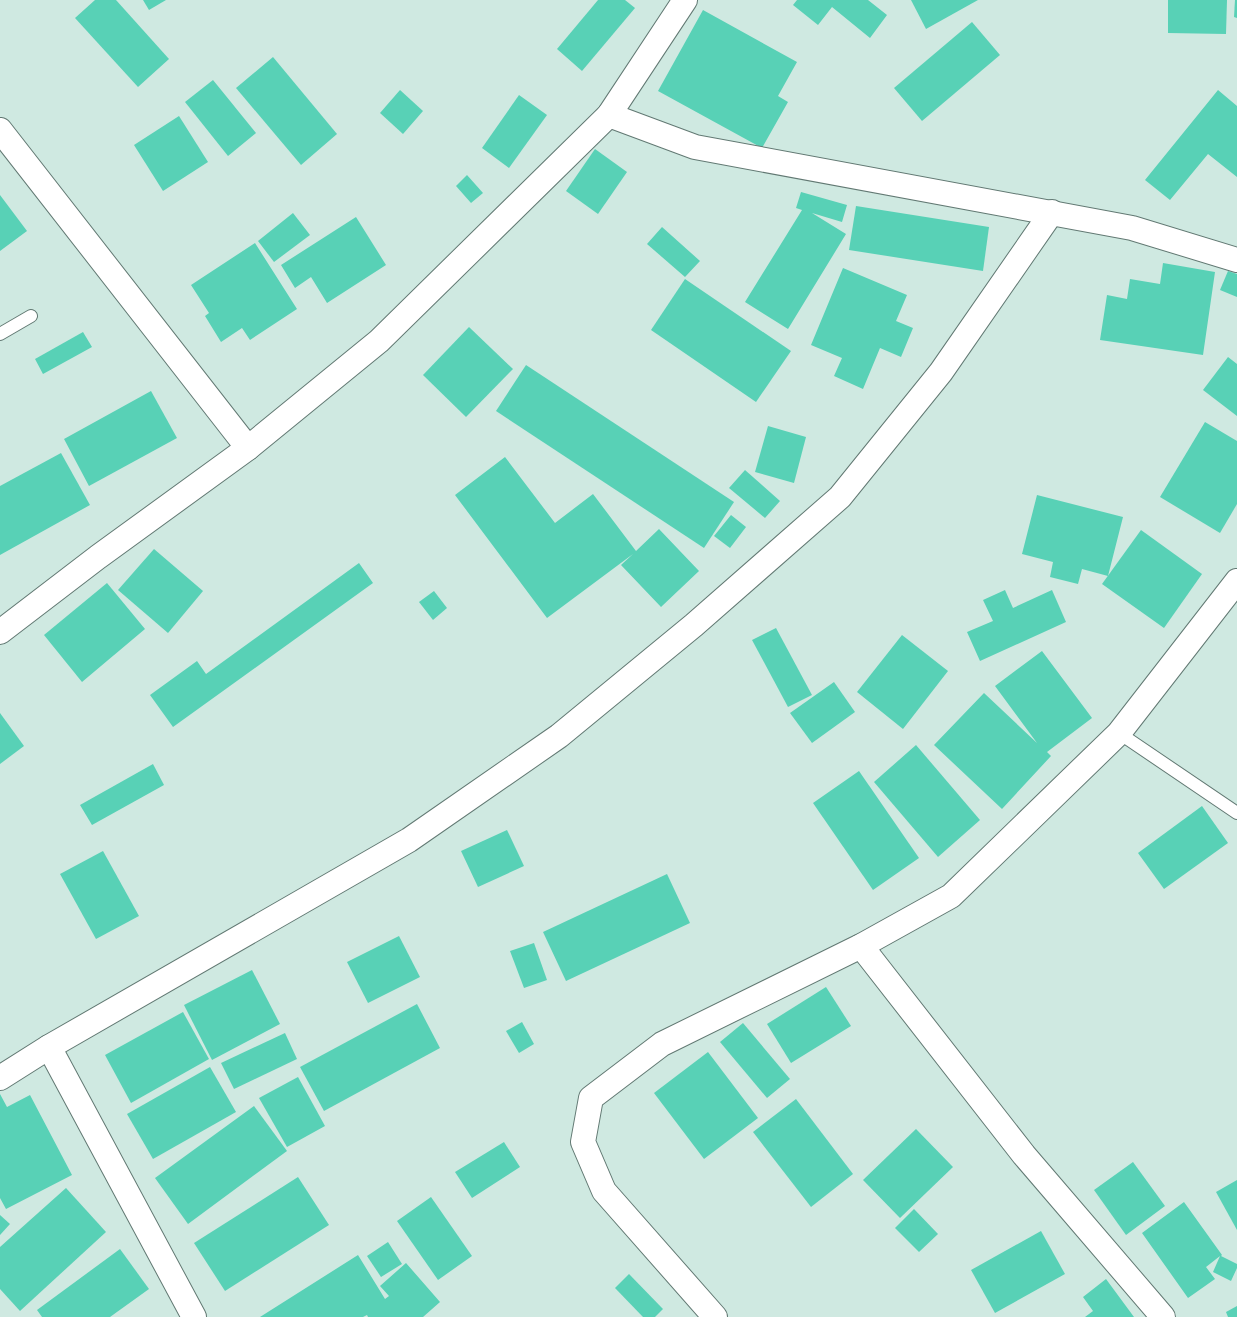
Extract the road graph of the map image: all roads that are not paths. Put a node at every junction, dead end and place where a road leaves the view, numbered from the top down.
1 (685, 0) edge
2 (609, 115) junction
3 (0, 130) edge
4 (1052, 212) junction
5 (1237, 260) edge
6 (31, 316) dead end
7 (0, 334) edge
8 (248, 448) junction
9 (1237, 581) edge
10 (0, 632) edge
11 (1120, 733) junction
12 (1237, 813) edge
13 (861, 946) junction
14 (49, 1048) junction
15 (0, 1078) edge
16 (194, 1317) edge
17 (715, 1317) edge
18 (1162, 1317) edge

1 - 2 street
2 - 4 street
2 - 8 street
3 - 8 street
4 - 5 street
4 - 14 street
6 - 7 lane
8 - 10 street
9 - 11 street
11 - 12 lane
11 - 13 street
13 - 17 street
13 - 18 street
14 - 15 street
14 - 16 street

